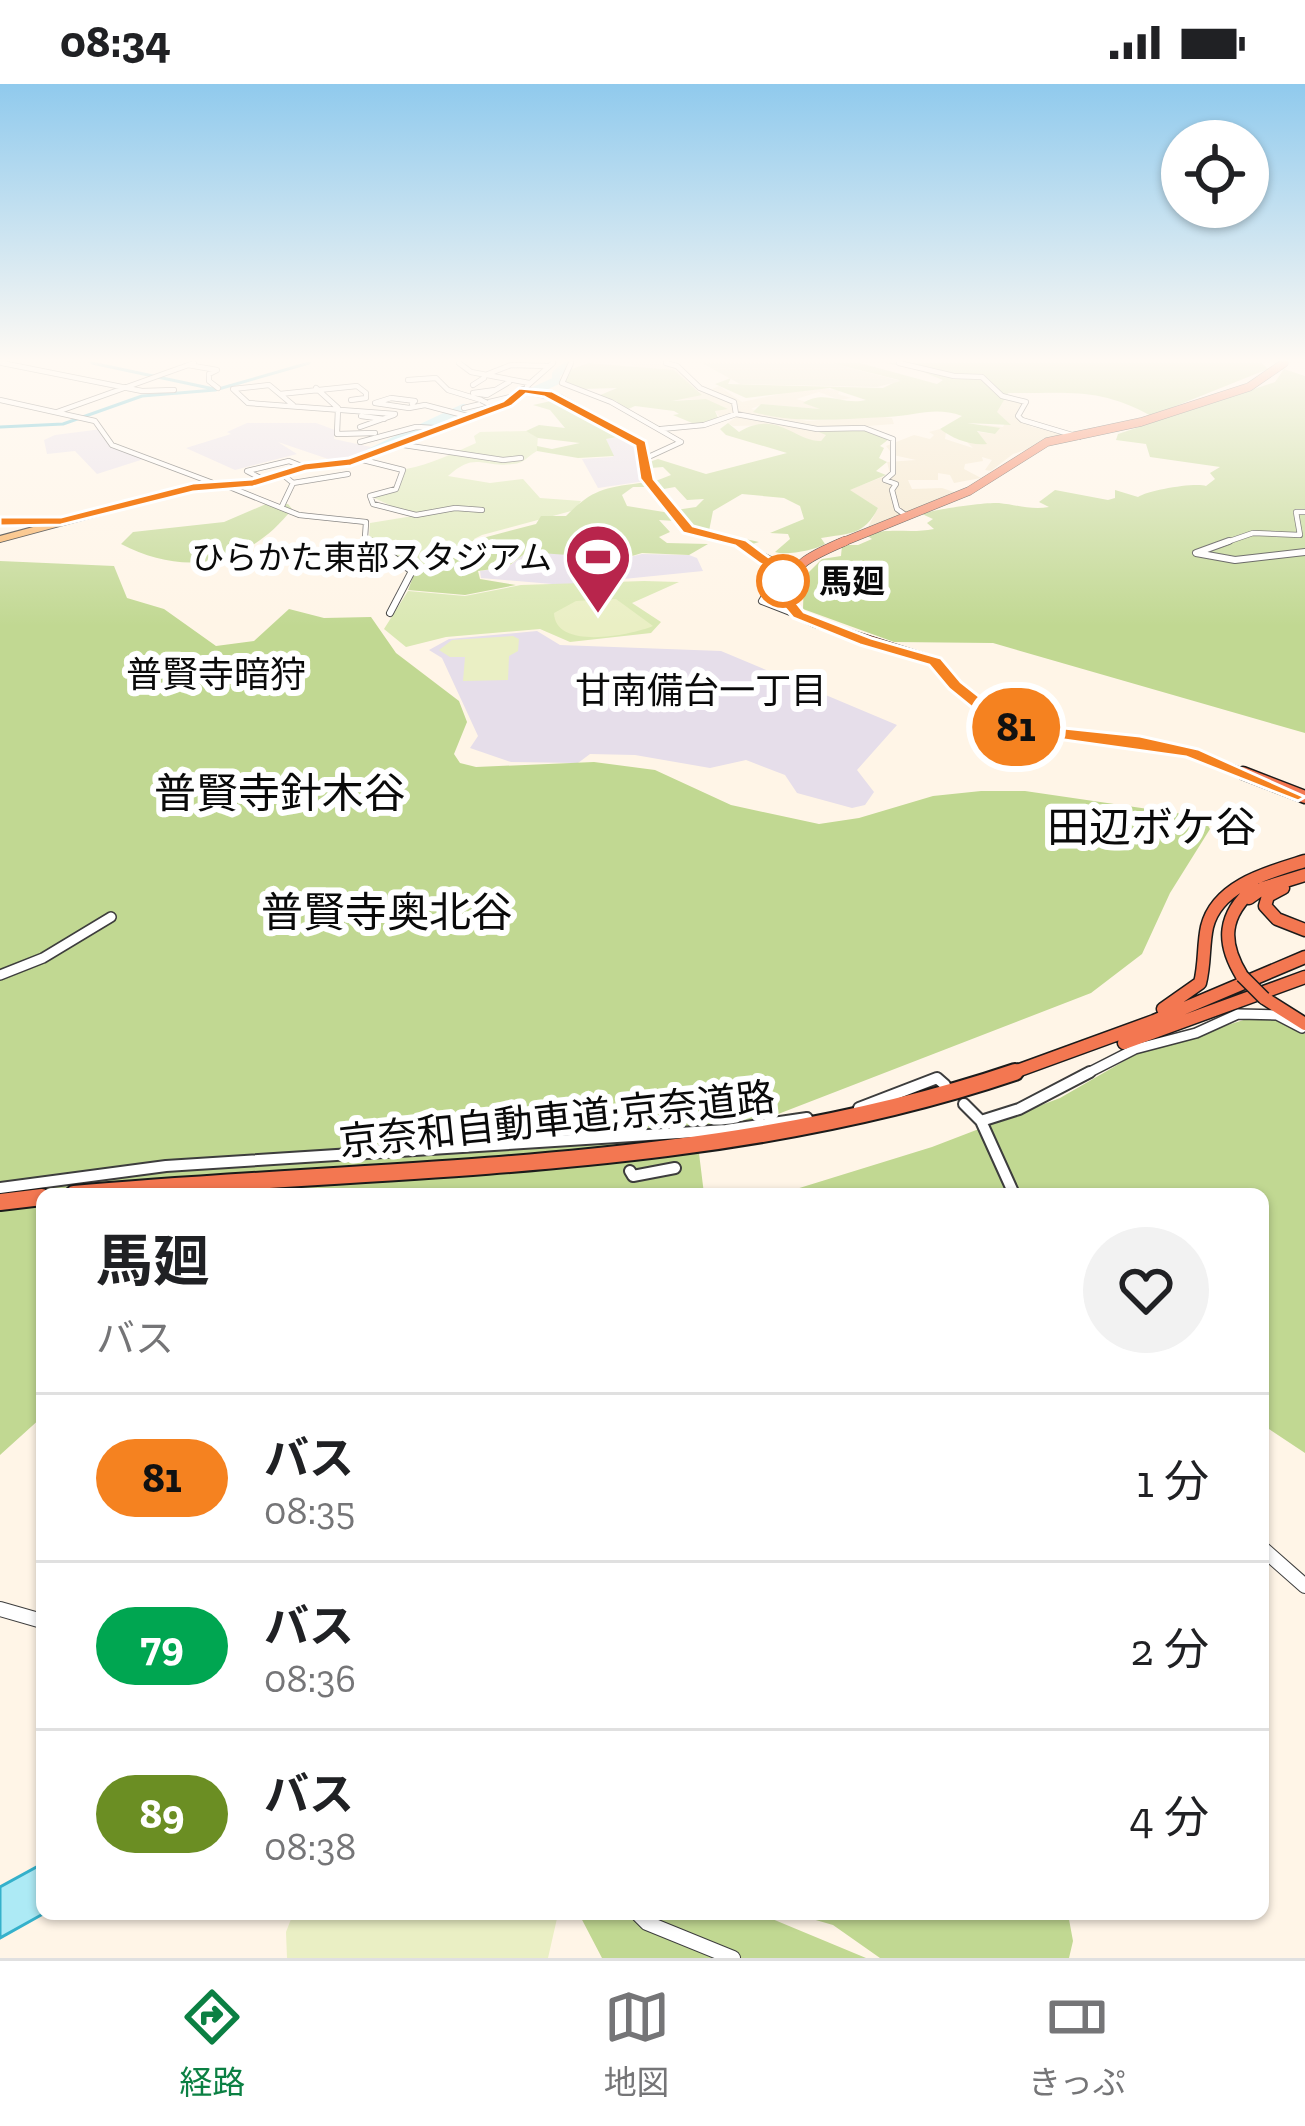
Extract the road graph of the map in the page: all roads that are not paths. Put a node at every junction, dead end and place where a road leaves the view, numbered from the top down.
1 (127, 450) edge
2 (374, 450) edge
3 (440, 450) edge
4 (642, 450) edge
5 (662, 450) edge
6 (894, 450) edge
7 (1031, 450) edge
8 (520, 458) dead end
9 (359, 459) junction
10 (644, 459) junction
11 (269, 466) junction
12 (304, 467) junction
13 (283, 474) junction
14 (348, 474) dead end
15 (263, 480) junction
16 (293, 483) junction
17 (224, 486) junction
18 (282, 506) junction
19 (482, 509) dead end
20 (1305, 512) edge
21 (904, 514) dead end
22 (0, 521) edge
23 (61, 521) junction
24 (0, 539) edge
25 (1305, 552) edge
26 (772, 565) junction
27 (790, 571) junction
28 (390, 613) dead end
29 (798, 615) junction
30 (1305, 796) edge
31 (1305, 871) edge
32 (111, 917) dead end
33 (1305, 930) edge
34 (1305, 961) edge
35 (0, 975) edge
36 (1305, 977) edge
37 (1305, 1024) edge
38 (1080, 1054) junction
39 (945, 1085) dead end
40 (964, 1104) dead end
41 (981, 1120) junction
42 (675, 1168) dead end
43 (630, 1171) dead end
44 (0, 1188) edge
45 (160, 1188) edge
46 (198, 1188) edge
47 (1011, 1188) edge
48 (36, 1200) edge
49 (0, 1203) edge
50 (1269, 1555) edge
51 (1305, 1586) edge
52 (0, 1609) edge
53 (36, 1619) edge
54 (644, 1920) edge
55 (733, 1958) edge

1 - 17 street
2 - 9 main road
3 - 8 street
4 - 10 main road
5 - 10 street
6 - 21 street
7 - 27 highway
9 - 12 main road
9 - 19 street
10 - 26 main road
11 - 12 street
11 - 13 street
11 - 15 street
12 - 13 main road
13 - 15 main road
13 - 16 street
14 - 16 street
15 - 17 main road
16 - 18 street
17 - 18 street
17 - 23 main road
18 - 28 street
20 - 25 street
22 - 23 street
23 - 24 main road
26 - 27 main road
26 - 29 street
27 - 29 highway
29 - 30 highway
31 - 33 highway
31 - 37 highway, bridge
31 - 38 highway
32 - 35 street
34 - 38 highway, 京奈和自動車道;京奈道路
36 - 38 highway
37 - 41 street
38 - 45 highway, 京奈和自動車道;京奈道路
38 - 46 highway, 京奈和自動車道;京奈道路
39 - 44 street
40 - 41 street
41 - 47 street
42 - 43 street
48 - 49 highway
50 - 51 street
52 - 53 street
54 - 55 street

